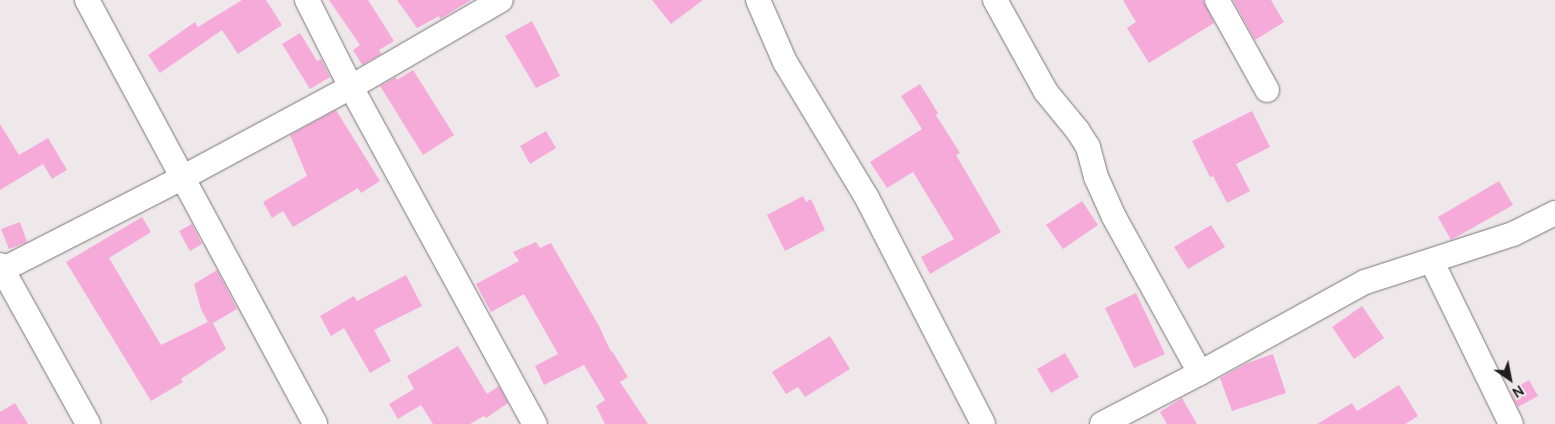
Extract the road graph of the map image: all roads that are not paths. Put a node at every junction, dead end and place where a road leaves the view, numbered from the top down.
1 (87, 0) edge
2 (307, 0) edge
3 (501, 0) edge
4 (758, 0) edge
5 (995, 0) edge
6 (1217, 0) edge
7 (351, 87) junction
8 (1267, 90) dead end
9 (182, 178) junction
10 (1555, 213) edge
11 (1432, 262) junction
12 (1, 268) edge
13 (1200, 373) junction
14 (88, 424) edge
15 (315, 424) edge
16 (535, 424) edge
17 (983, 424) edge
18 (1102, 424) edge
19 (1511, 424) edge

1 - 9 street
2 - 7 street
3 - 7 street
4 - 17 street
5 - 13 street
6 - 8 street
7 - 9 street
7 - 16 street
9 - 12 street
9 - 15 street
10 - 11 street
11 - 13 street
11 - 19 street
12 - 14 street
13 - 18 street

